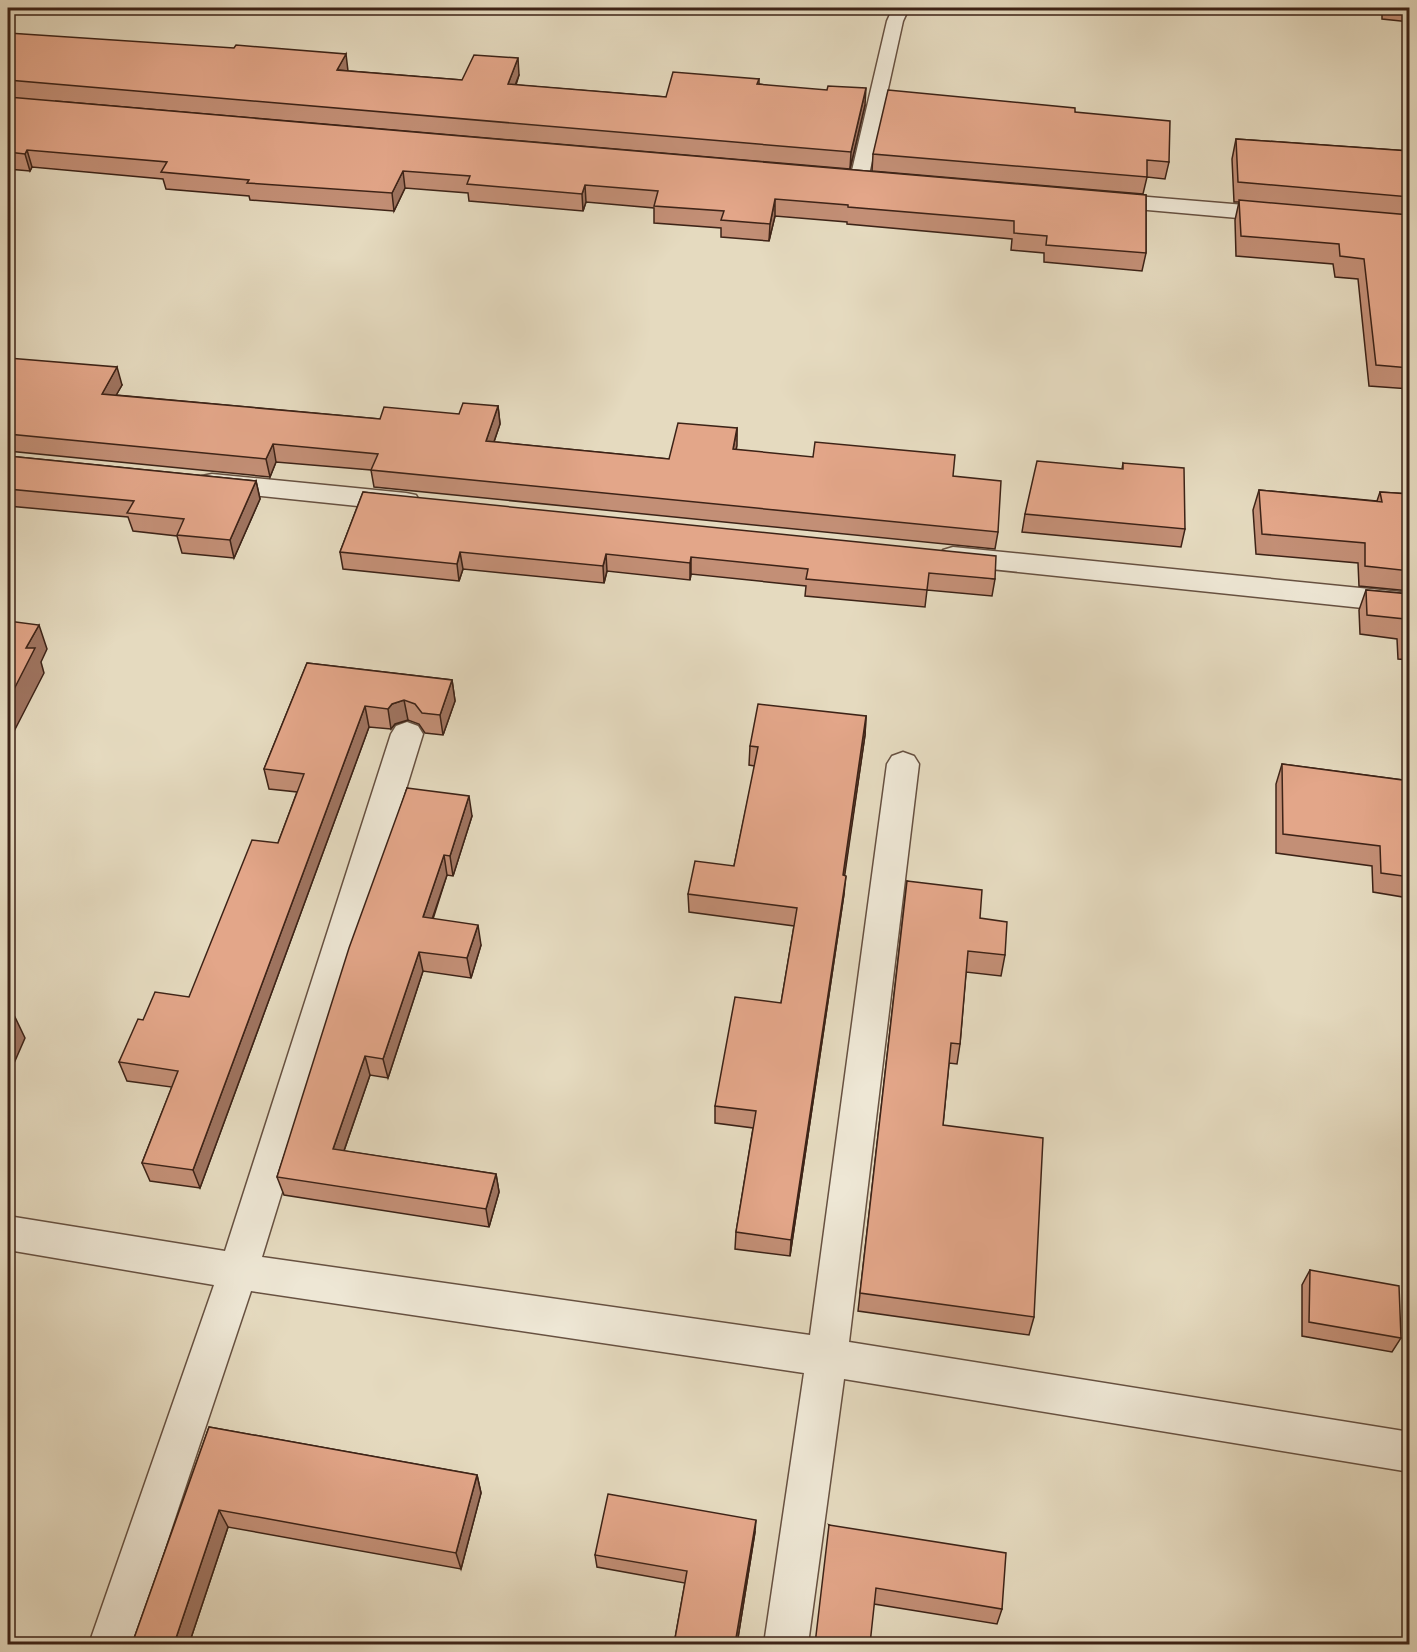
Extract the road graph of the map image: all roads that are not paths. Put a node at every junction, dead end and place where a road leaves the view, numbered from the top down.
1 (901, 8) edge
2 (835, 177) edge
3 (859, 179) junction
4 (882, 181) edge
5 (1081, 198) edge
6 (1304, 217) edge
7 (186, 480) edge
8 (435, 505) edge
9 (922, 554) edge
10 (1410, 603) edge
11 (407, 734) dead end
12 (903, 764) dead end
13 (8, 1233) edge
14 (238, 1271) junction
15 (827, 1357) junction
16 (1410, 1452) edge
17 (111, 1644) edge
18 (786, 1644) edge

1 - 3 lane
2 - 3 street
3 - 4 street
5 - 6 street
7 - 8 street
9 - 10 street
11 - 14 street
12 - 15 street
13 - 14 street
14 - 15 street
14 - 17 street
15 - 16 street
15 - 18 street

